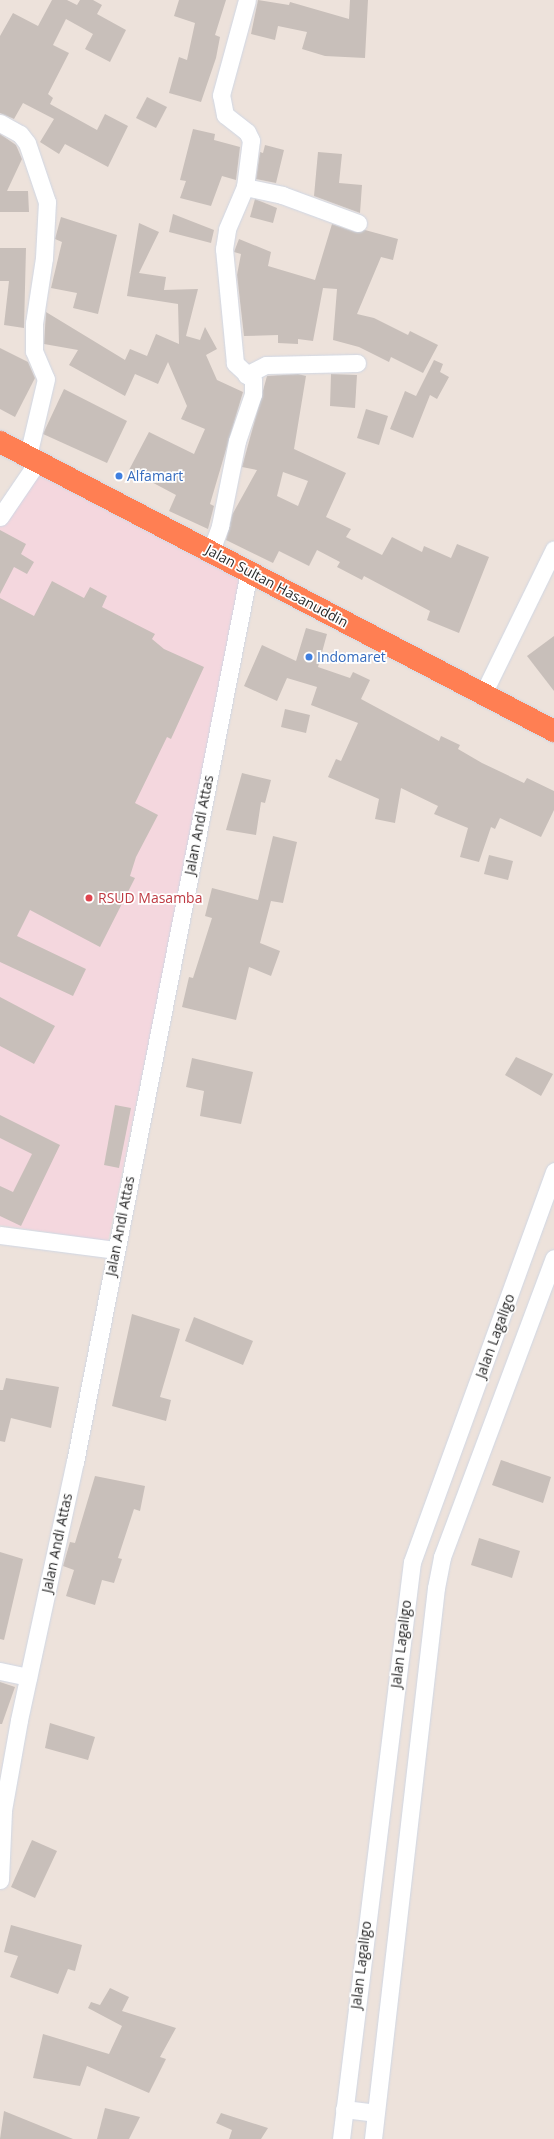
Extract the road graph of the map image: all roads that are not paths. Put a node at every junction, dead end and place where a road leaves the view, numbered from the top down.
1 (247, 0) edge
2 (0, 123) edge
3 (246, 187) junction
4 (358, 223) dead end
5 (357, 363) dead end
6 (246, 375) junction
7 (0, 442) edge
8 (33, 458) junction
9 (0, 517) edge
10 (554, 549) edge
11 (211, 551) junction
12 (248, 572) junction
13 (483, 694) junction
14 (554, 731) edge
15 (554, 1171) edge
16 (0, 1235) edge
17 (116, 1250) junction
18 (554, 1258) edge
19 (0, 1671) edge
20 (28, 1677) junction
21 (0, 1880) edge
22 (344, 2109) junction
23 (375, 2112) junction
24 (341, 2139) edge
25 (372, 2139) edge

1 - 3 street
2 - 8 street
3 - 4 street
3 - 6 street
5 - 6 street
6 - 11 street
7 - 8 highway, Jalan Sultan Hasanuddin
8 - 9 street
8 - 11 highway, Jalan Sultan Hasanuddin
10 - 13 street
11 - 12 highway, Jalan Sultan Hasanuddin
12 - 13 highway, Jalan Sultan Hasanuddin
12 - 17 street, Jalan Andi Attas
13 - 14 highway, Jalan Sultan Hasanuddin
15 - 22 street, Jalan Lagaligo
16 - 17 street
17 - 20 street, Jalan Andi Attas
18 - 23 street, Jalan Lagaligo
19 - 20 street
20 - 21 street, Jalan Andi Attas
22 - 23 street
22 - 24 street, Jalan Lagaligo
23 - 25 street, Jalan Lagaligo

